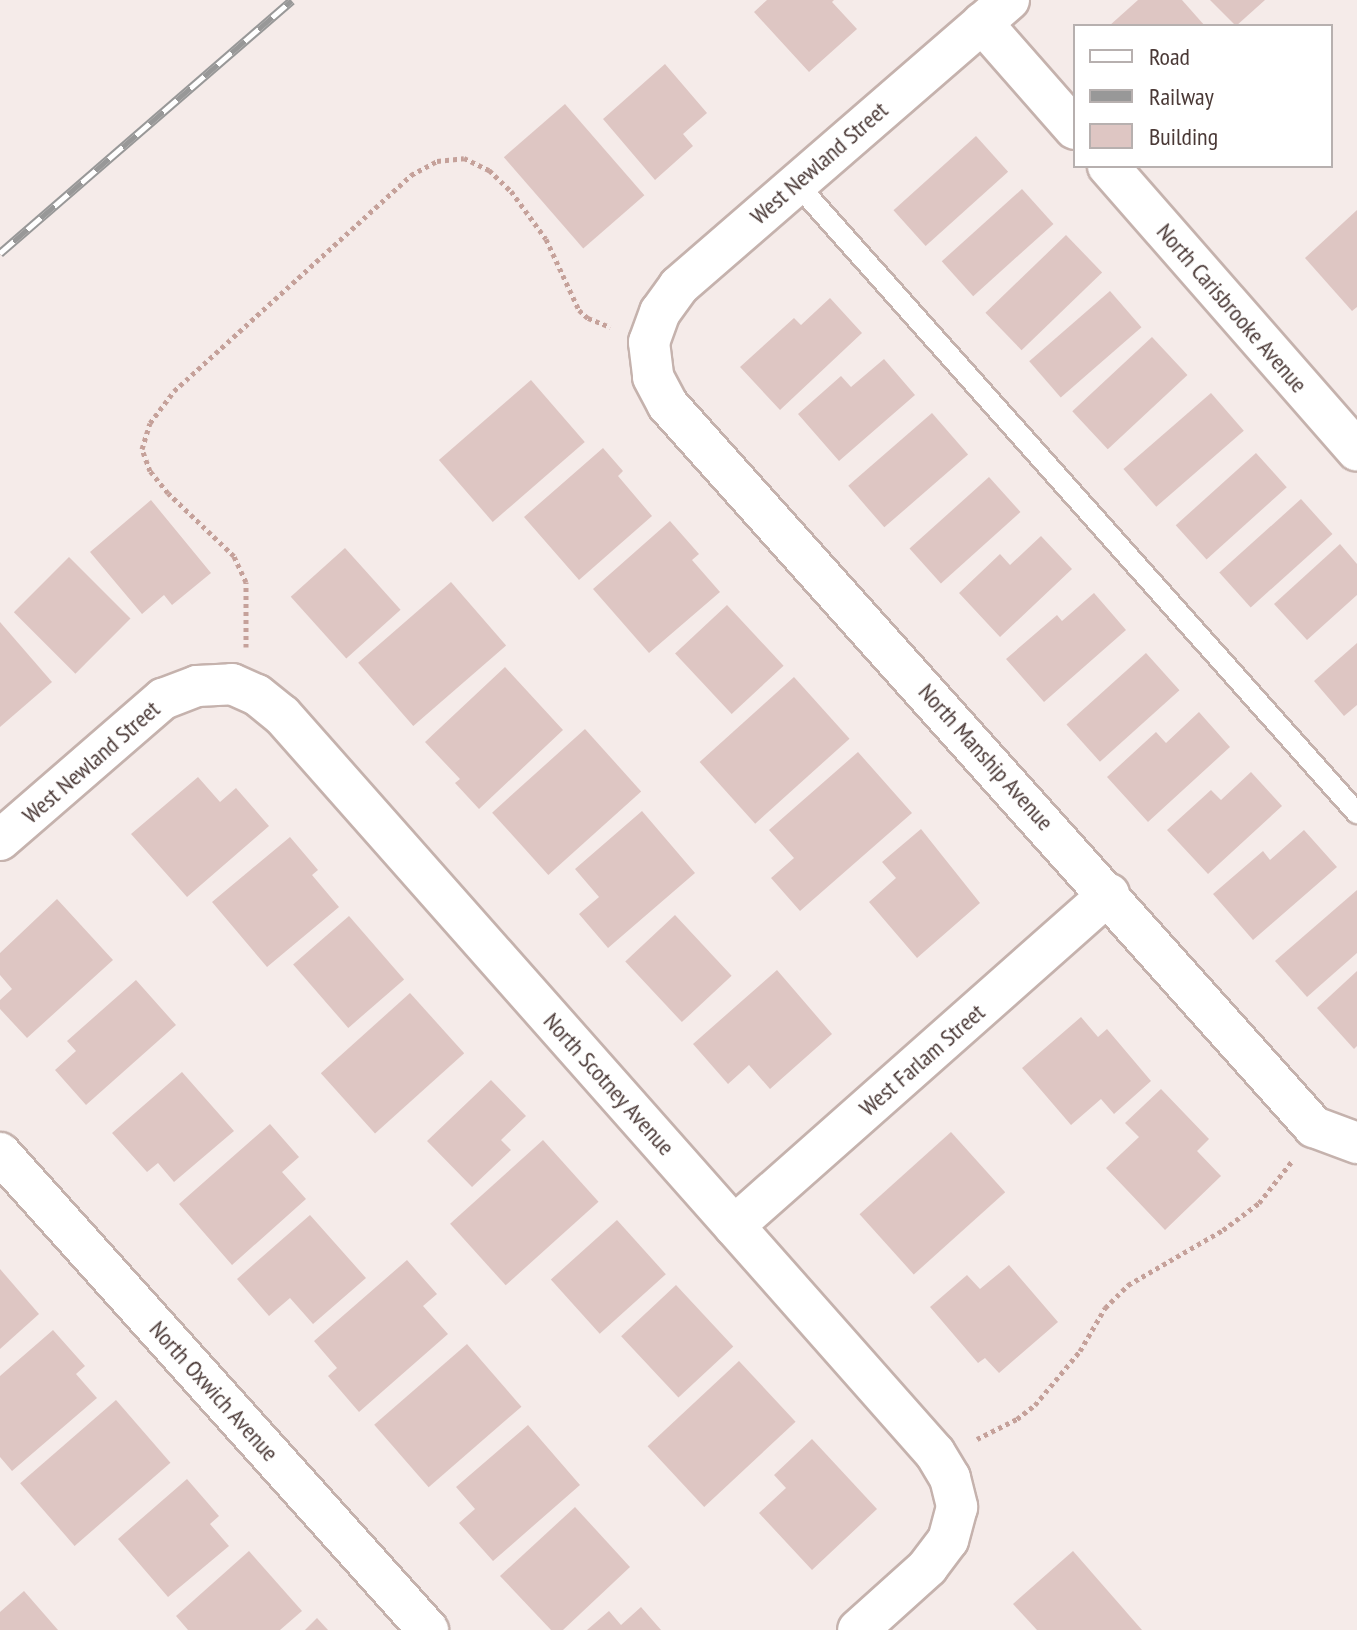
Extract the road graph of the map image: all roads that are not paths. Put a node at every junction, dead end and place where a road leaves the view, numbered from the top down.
1 (996, 12) edge
2 (1073, 126) edge
3 (1110, 168) edge
4 (796, 183) junction
5 (631, 335) joint
6 (1355, 443) edge
7 (239, 666) joint
8 (1357, 813) edge
9 (0, 840) edge
10 (1109, 894) junction
11 (1357, 1143) edge
12 (0, 1153) edge
13 (734, 1226) junction
14 (428, 1630) edge
15 (858, 1630) edge

1 - 2 street
1 - 4 street, West Newland Street
3 - 6 street, North Carisbrooke Avenue
4 - 5 street, West Newland Street
4 - 8 lane
5 - 10 street, North Manship Avenue
7 - 9 street, West Newland Street
7 - 13 street, North Scotney Avenue
10 - 11 street, North Manship Avenue
10 - 13 street, West Farlam Street
12 - 14 street, North Oxwich Avenue
13 - 15 street, North Scotney Avenue

